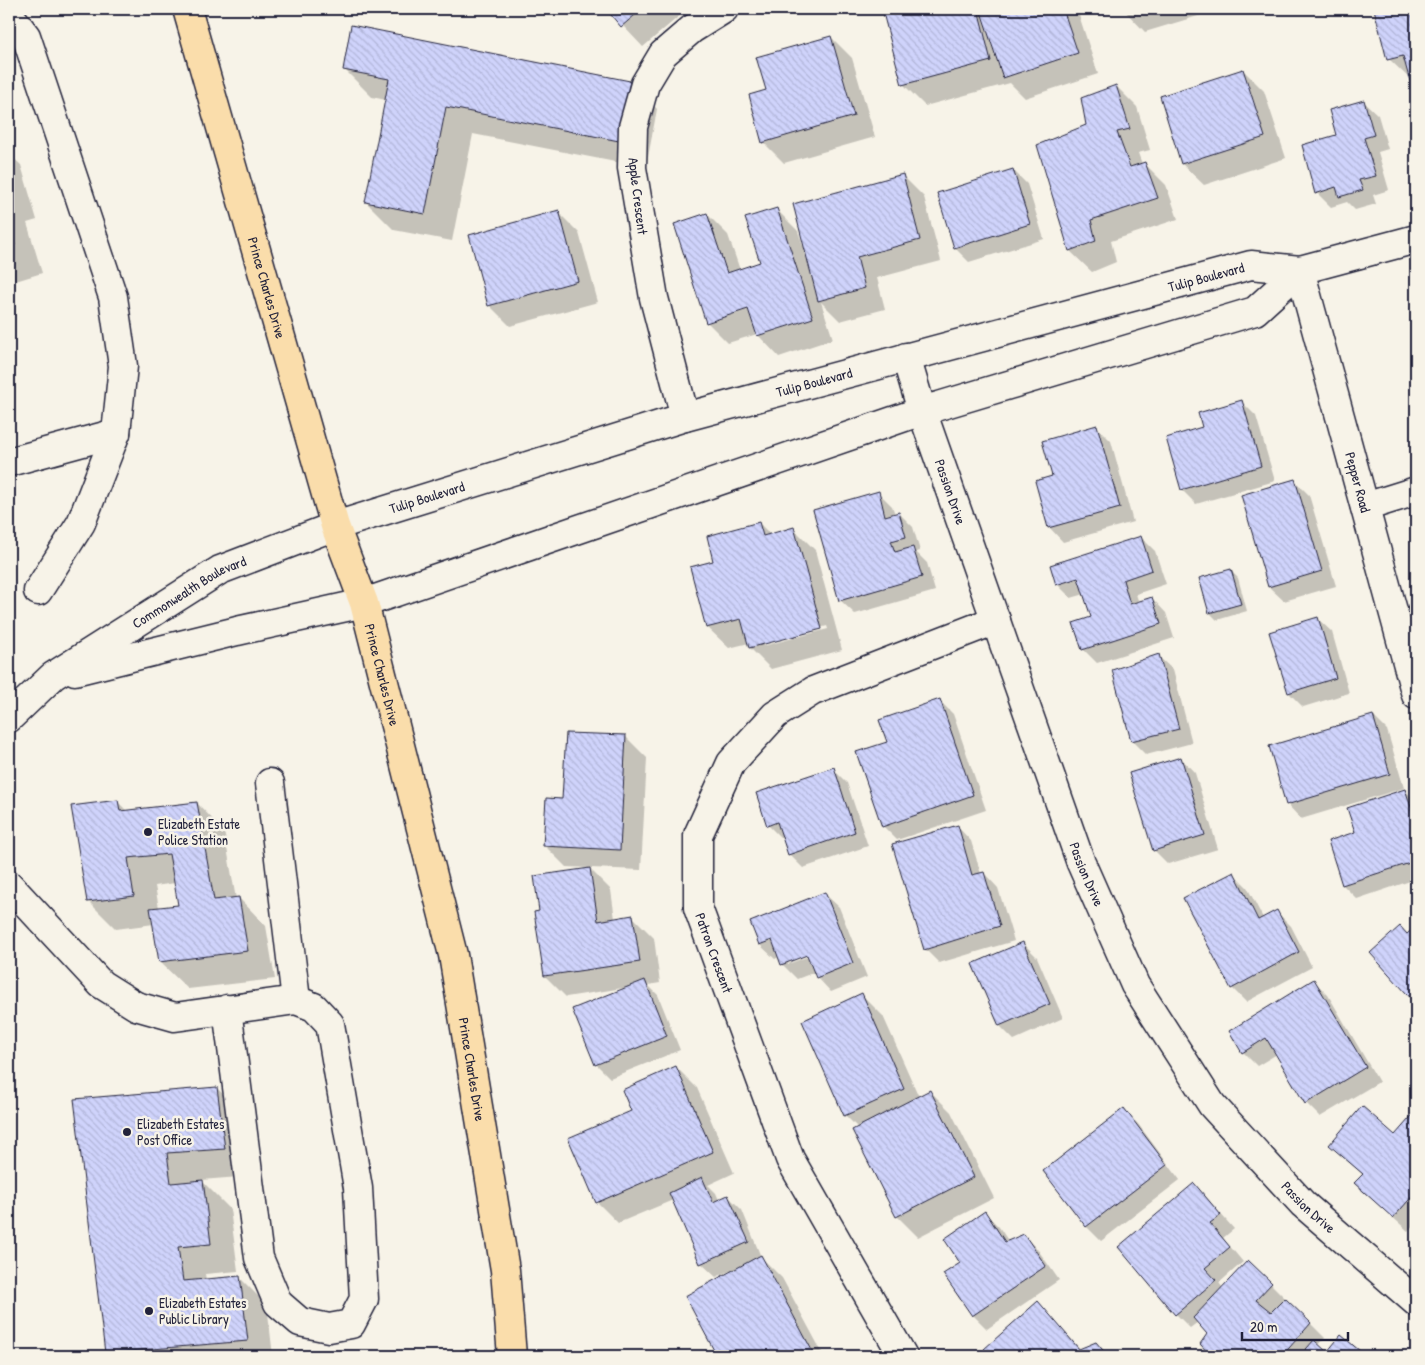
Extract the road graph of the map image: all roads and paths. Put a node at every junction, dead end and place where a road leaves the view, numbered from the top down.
1 (187, 9) edge
2 (724, 9) edge
3 (9, 14) edge
4 (1416, 239) edge
5 (1300, 270) junction
6 (906, 357) junction
7 (922, 411) junction
8 (685, 416) junction
9 (116, 433) junction
10 (9, 462) edge
11 (1416, 491) edge
12 (1365, 507) junction
13 (335, 526) junction
14 (38, 592) dead end
15 (364, 603) junction
16 (996, 620) junction
17 (53, 676) junction
18 (1416, 695) edge
19 (9, 718) edge
20 (270, 783) dead end
21 (9, 885) edge
22 (296, 1000) junction
23 (227, 1009) junction
24 (1416, 1302) edge
25 (512, 1356) edge
26 (903, 1356) edge

1 - 13 highway, Prince Charles Drive
2 - 8 street, Apple Crescent
3 - 9 street
4 - 5 street, Tulip Boulevard
5 - 6 street, Tulip Boulevard
5 - 7 street, Tulip Boulevard
5 - 12 street, Pepper Road
6 - 7 street, Passion Drive
6 - 8 street, Tulip Boulevard
7 - 15 street, Tulip Boulevard
7 - 16 street, Passion Drive
8 - 13 street, Tulip Boulevard
9 - 10 street
9 - 14 street
11 - 12 street
12 - 18 street, Pepper Road
13 - 15 highway, Prince Charles Drive
13 - 17 street, Commonwealth Boulevard
15 - 17 street, Commonwealth Boulevard
15 - 25 highway, Prince Charles Drive
16 - 24 street, Passion Drive
16 - 26 street, Patron Crescent
17 - 19 street, Commonwealth Boulevard
20 - 22 street
21 - 23 street
22 - 23 street
22 - 23 street

